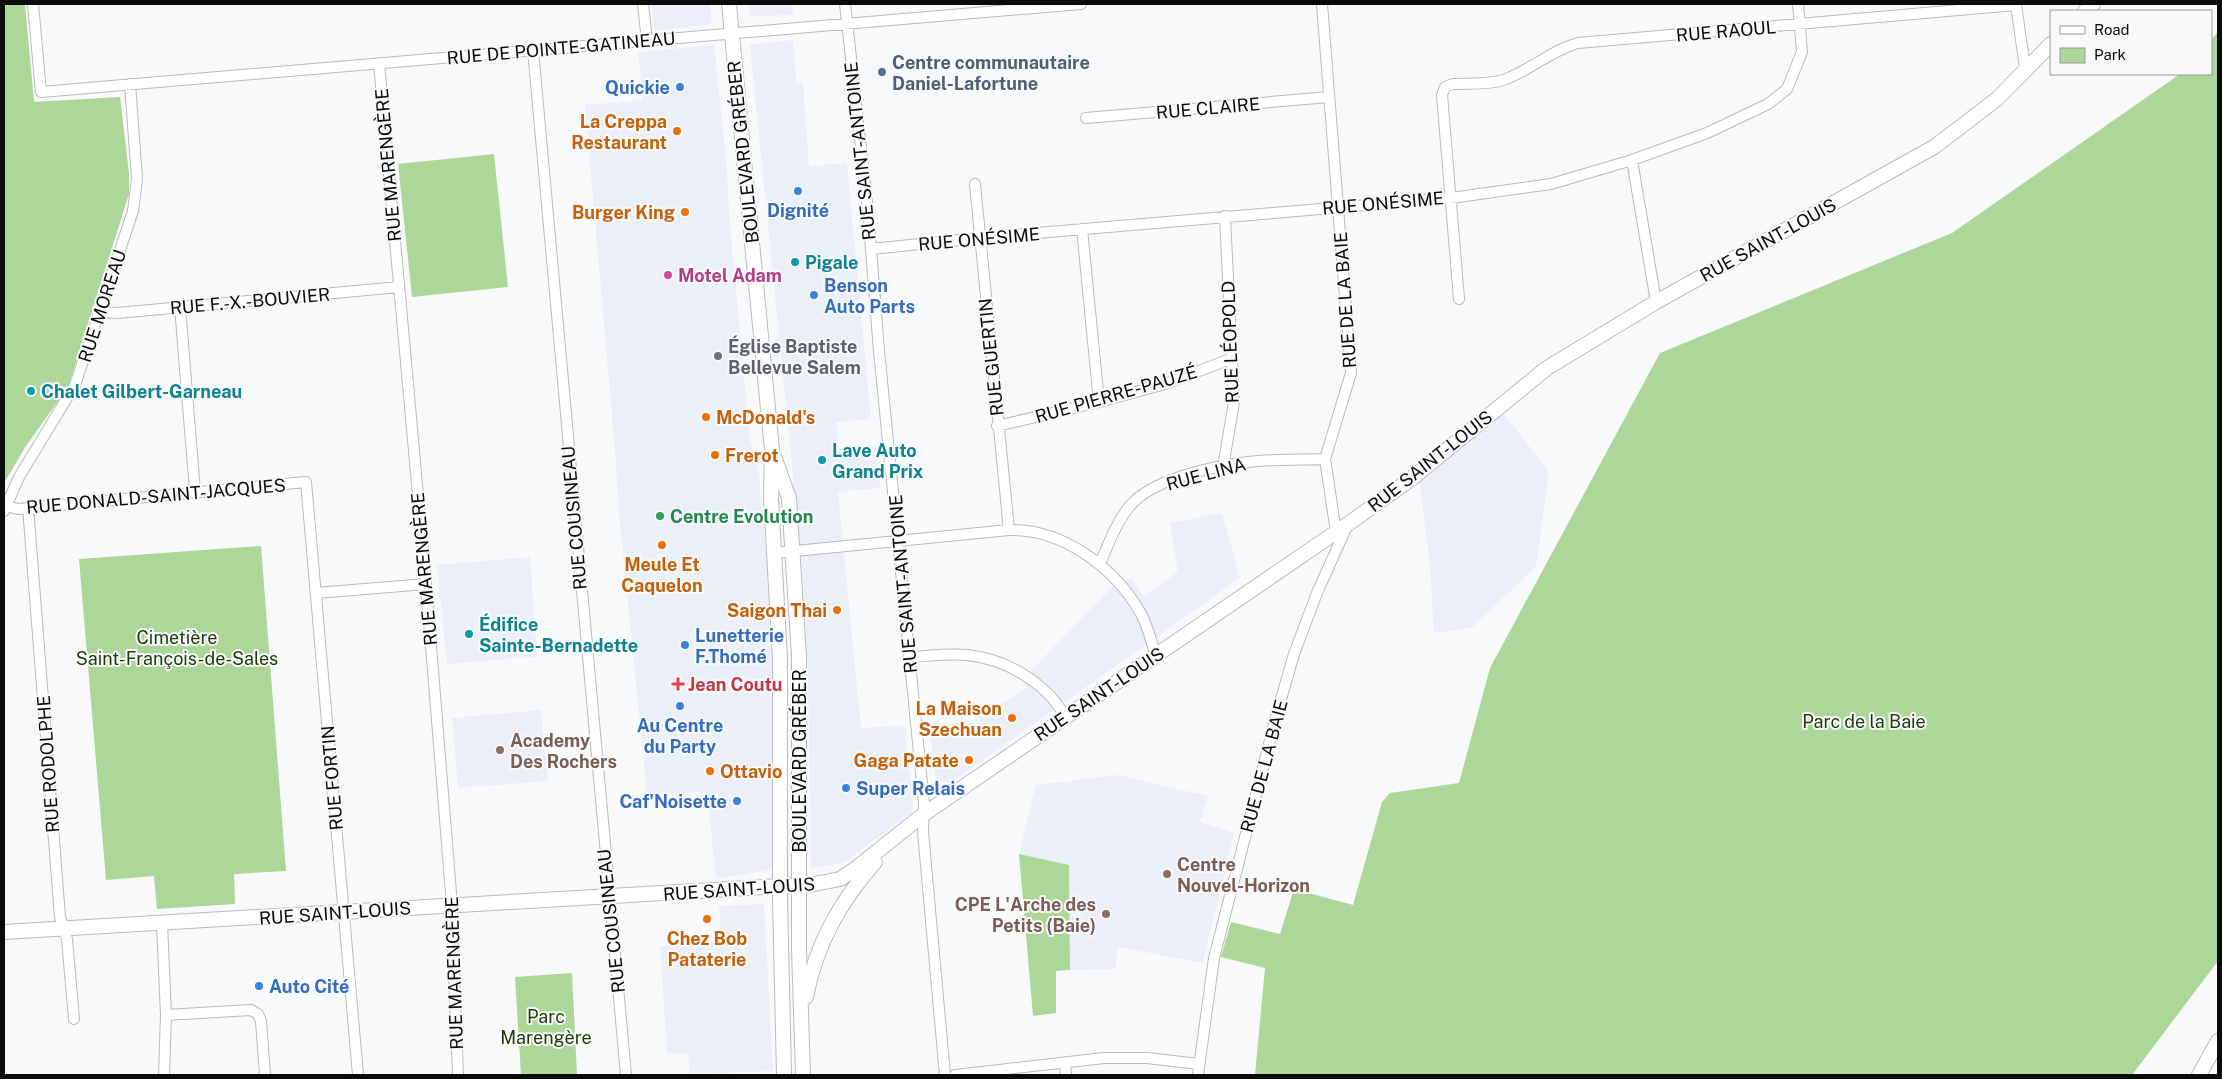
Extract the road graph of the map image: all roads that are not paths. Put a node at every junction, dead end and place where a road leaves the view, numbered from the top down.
1 (33, 4) edge
2 (643, 4) edge
3 (729, 4) edge
4 (845, 4) edge
5 (1081, 4) edge
6 (1322, 4) edge
7 (1798, 4) edge
8 (2016, 4) edge
9 (1041, 6) edge
10 (847, 23) junction
11 (1800, 24) junction
12 (732, 33) junction
13 (647, 41) junction
14 (2050, 45) edge
15 (533, 50) junction
16 (379, 63) junction
17 (2025, 68) junction
18 (130, 84) junction
19 (1329, 97) junction
20 (1086, 118) dead end
21 (1632, 160) junction
22 (975, 184) dead end
23 (1451, 198) junction
24 (1339, 206) junction
25 (1225, 216) junction
26 (1082, 230) junction
27 (979, 238) junction
28 (871, 250) junction
29 (399, 287) junction
30 (1459, 299) dead end
31 (1656, 302) junction
32 (180, 308) junction
33 (100, 312) junction
34 (1233, 358) junction
35 (1099, 402) junction
36 (997, 426) junction
37 (772, 450) junction
38 (1324, 459) junction
39 (1223, 467) junction
40 (306, 482) joint
41 (196, 492) junction
42 (28, 507) junction
43 (5, 508) edge
44 (1348, 524) junction
45 (1008, 530) junction
46 (1336, 532) junction
47 (899, 541) junction
48 (793, 552) junction
49 (775, 553) junction
50 (1100, 564) junction
51 (426, 584) junction
52 (316, 593) junction
53 (1156, 656) junction
54 (910, 657) junction
55 (1065, 716) junction
56 (924, 814) junction
57 (900, 834) junction
58 (800, 885) junction
59 (780, 886) junction
60 (608, 897) junction
61 (452, 905) junction
62 (344, 913) junction
63 (162, 924) junction
64 (63, 929) junction
65 (4, 932) edge
66 (166, 1015) junction
67 (74, 1019) dead end
68 (800, 1029) junction
69 (2218, 1041) edge
70 (1064, 1063) junction
71 (1199, 1064) junction
72 (164, 1075) edge
73 (264, 1075) edge
74 (358, 1075) edge
75 (458, 1075) edge
76 (626, 1075) edge
77 (784, 1075) edge
78 (803, 1075) edge
79 (945, 1075) edge
80 (955, 1075) edge
81 (1066, 1075) edge
82 (1198, 1075) edge
83 (2199, 1075) edge

1 - 18 street, RUE DE POINTE-GATINEAU
2 - 13 street
3 - 12 main road, BOULEVARD GRÉBER
4 - 10 street, RUE SAINT-ANTOINE
5 - 9 street, RUE DE POINTE-GATINEAU
6 - 19 street, RUE DE LA BAIE
7 - 11 street, RUE ONÉSIME
8 - 11 street, RUE RAOUL
8 - 17 street
9 - 10 street, RUE DE POINTE-GATINEAU
10 - 12 street, RUE DE POINTE-GATINEAU
10 - 28 street, RUE SAINT-ANTOINE
11 - 21 street, RUE ONÉSIME
11 - 23 street, RUE RAOUL
12 - 13 street, RUE DE POINTE-GATINEAU
12 - 37 main road, BOULEVARD GRÉBER
13 - 15 street, RUE DE POINTE-GATINEAU
14 - 17 main road, RUE SAINT-LOUIS
15 - 16 street, RUE DE POINTE-GATINEAU
15 - 60 street, RUE COUSINEAU
16 - 18 street, RUE DE POINTE-GATINEAU
16 - 29 street, RUE MARENGÈRE
17 - 31 main road, RUE SAINT-LOUIS
18 - 33 street, RUE MOREAU
19 - 20 street, RUE CLAIRE
19 - 24 street, RUE DE LA BAIE
21 - 23 street, RUE ONÉSIME
21 - 31 street
22 - 27 street, RUE GUERTIN
23 - 24 street, RUE ONÉSIME
23 - 30 street
24 - 25 street, RUE ONÉSIME
24 - 38 street, RUE DE LA BAIE
25 - 26 street, RUE ONÉSIME
25 - 34 street, RUE LÉOPOLD
26 - 27 street, RUE ONÉSIME
26 - 35 street
27 - 28 street, RUE ONÉSIME
27 - 36 street, RUE GUERTIN
28 - 47 street, RUE SAINT-ANTOINE
29 - 32 street, RUE F.-X.-BOUVIER
29 - 51 street, RUE MARENGÈRE
31 - 44 main road, RUE SAINT-LOUIS
32 - 33 street, RUE F.-X.-BOUVIER
32 - 41 street
33 - 43 street, RUE MOREAU
34 - 35 street, RUE PIERRE-PAUZÉ
34 - 39 street, RUE LÉOPOLD
35 - 36 street, RUE PIERRE-PAUZÉ
36 - 45 street, RUE GUERTIN
37 - 48 main road, BOULEVARD GRÉBER
37 - 49 main road, BOULEVARD GRÉBER
38 - 39 street, RUE LINA
38 - 46 street, RUE DE LA BAIE
39 - 50 street, RUE LINA
40 - 41 street, RUE DONALD-SAINT-JACQUES
40 - 52 street, RUE FORTIN
41 - 42 street, RUE DONALD-SAINT-JACQUES
42 - 43 street, RUE DONALD-SAINT-JACQUES
42 - 64 street, RUE RODOLPHE
44 - 46 main road, RUE SAINT-LOUIS
44 - 71 street, RUE DE LA BAIE
45 - 47 street
45 - 50 street
46 - 53 main road, RUE SAINT-LOUIS
47 - 48 street
47 - 54 street, RUE SAINT-ANTOINE
48 - 49 street
48 - 58 main road, BOULEVARD GRÉBER
49 - 59 main road, BOULEVARD GRÉBER
50 - 53 street
51 - 52 street
51 - 61 street, RUE MARENGÈRE
52 - 62 street, RUE FORTIN
53 - 55 main road, RUE SAINT-LOUIS
54 - 55 street
54 - 56 street, RUE SAINT-ANTOINE
55 - 56 main road, RUE SAINT-LOUIS
56 - 57 main road, RUE SAINT-LOUIS
56 - 79 street, RUE SAINT-ANTOINE
57 - 58 main road, RUE SAINT-LOUIS
57 - 68 main road
58 - 59 main road, RUE SAINT-LOUIS
58 - 68 main road, BOULEVARD GRÉBER
59 - 60 main road, RUE SAINT-LOUIS
59 - 77 main road, BOULEVARD GRÉBER
60 - 61 main road, RUE SAINT-LOUIS
60 - 76 street, RUE COUSINEAU
61 - 62 main road, RUE SAINT-LOUIS
61 - 75 street, RUE MARENGÈRE
62 - 63 main road, RUE SAINT-LOUIS
62 - 74 street, RUE FORTIN
63 - 64 main road, RUE SAINT-LOUIS
63 - 66 street
64 - 65 main road, RUE SAINT-LOUIS
64 - 67 street, RUE RODOLPHE
66 - 72 street
66 - 73 street
68 - 78 main road, BOULEVARD GRÉBER
69 - 83 main road
70 - 71 street
70 - 80 street
70 - 81 street
71 - 82 street, RUE DE LA BAIE

